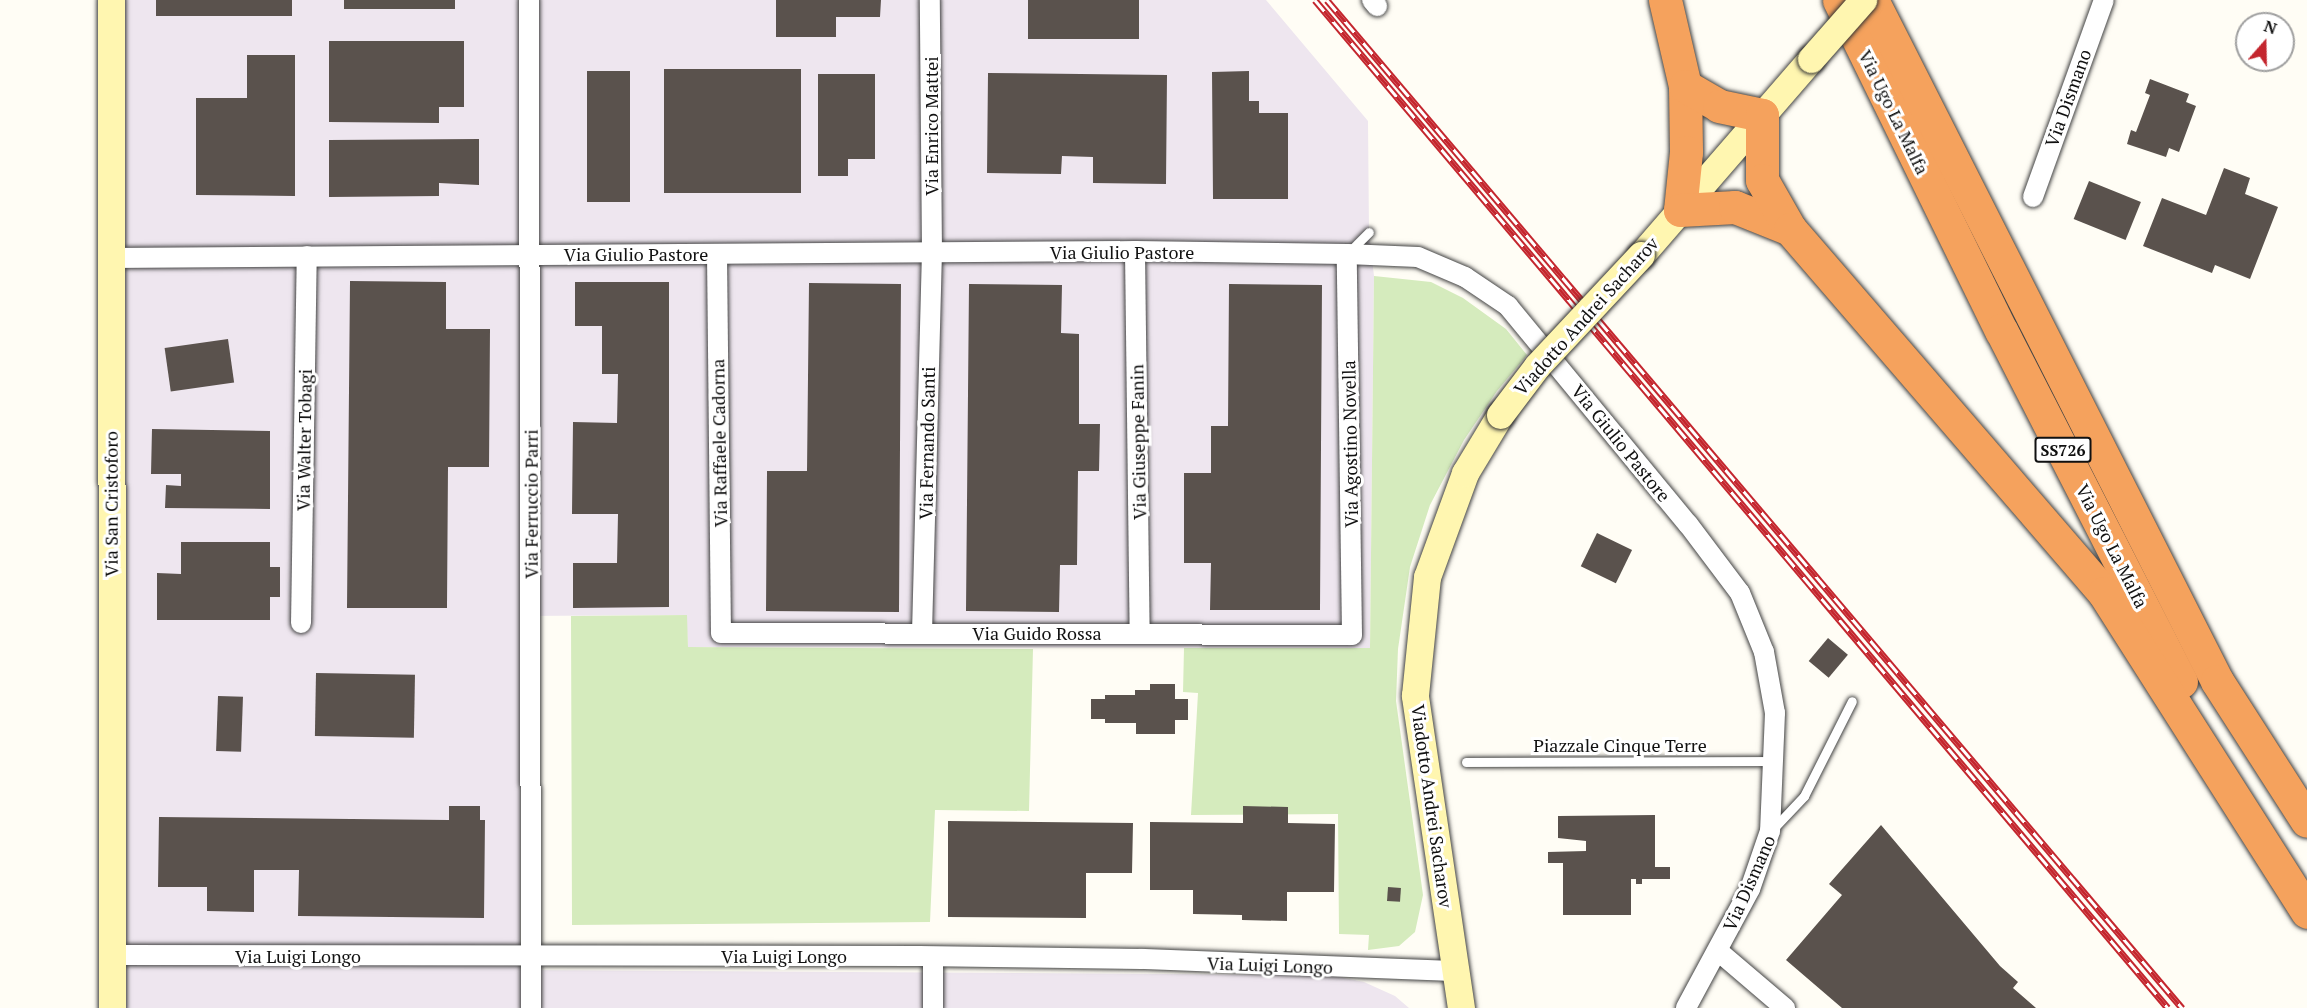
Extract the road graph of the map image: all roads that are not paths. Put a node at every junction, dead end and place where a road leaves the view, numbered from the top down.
1 (111, 0) edge
2 (529, 0) edge
3 (930, 0) edge
4 (1665, 0) edge
5 (1839, 0) edge
6 (1863, 0) edge
7 (1872, 0) edge
8 (2104, 0) edge
9 (1685, 86) junction
10 (1762, 115) junction
11 (2033, 197) dead end
12 (1680, 210) junction
13 (1790, 229) junction
14 (1369, 232) dead end
15 (1135, 251) junction
16 (932, 253) junction
17 (530, 254) junction
18 (717, 254) junction
19 (1347, 254) junction
20 (307, 256) junction
21 (110, 258) junction
22 (301, 623) dead end
23 (721, 633) joint
24 (922, 633) junction
25 (1140, 633) junction
26 (1352, 635) joint
27 (1852, 701) dead end
28 (1774, 761) junction
29 (1466, 762) dead end
30 (2307, 821) edge
31 (1770, 831) junction
32 (2307, 889) edge
33 (2307, 912) edge
34 (1718, 951) junction
35 (113, 955) junction
36 (531, 957) junction
37 (933, 957) junction
38 (1455, 971) junction
39 (112, 1008) edge
40 (531, 1008) edge
41 (933, 1008) edge
42 (1461, 1008) edge
43 (1686, 1008) edge
44 (1785, 1008) edge

1 - 21 main road, Via San Cristoforo
2 - 17 street, Via Ferruccio Parri
3 - 16 street, Via Enrico Mattei
4 - 9 highway
5 - 32 highway, Via Ugo La Malfa / SS726
6 - 10 main road, Viadotto Andrei Sacharov, bridge
7 - 30 highway, Via Ugo La Malfa / SS726
8 - 11 street, Via Dismano
9 - 10 highway
9 - 12 highway
10 - 12 main road, Viadotto Andrei Sacharov
10 - 13 highway
12 - 13 highway
12 - 38 main road, Viadotto Andrei Sacharov, bridge
13 - 33 highway
14 - 19 lane
15 - 16 street, Via Giulio Pastore
15 - 19 street, Via Giulio Pastore
15 - 25 street, Via Giuseppe Fanin
16 - 18 street, Via Giulio Pastore
16 - 24 street, Via Fernando Santi
17 - 18 street, Via Giulio Pastore
17 - 20 street, Via Giulio Pastore
17 - 36 street, Via Ferruccio Parri
18 - 23 street, Via Raffaele Cadorna
19 - 26 street, Via Agostino Novella
19 - 28 street, Via Giulio Pastore
20 - 21 street, Via Giulio Pastore
20 - 22 street, Via Walter Tobagi
21 - 35 main road, Via San Cristoforo
23 - 24 street, Via Guido Rossa
24 - 25 street, Via Guido Rossa
25 - 26 street, Via Guido Rossa
27 - 31 lane, Via Dismano
28 - 29 lane, Piazzale Cinque Terre
28 - 31 street, Via Giulio Pastore
31 - 34 street, Via Dismano
34 - 43 street, Via Dismano
34 - 44 street
35 - 36 street, Via Luigi Longo
35 - 39 main road, Via San Cristoforo
36 - 37 street, Via Luigi Longo
36 - 40 street, Via Ferruccio Parri
37 - 38 street, Via Luigi Longo
37 - 41 street
38 - 42 main road, Viadotto Andrei Sacharov

